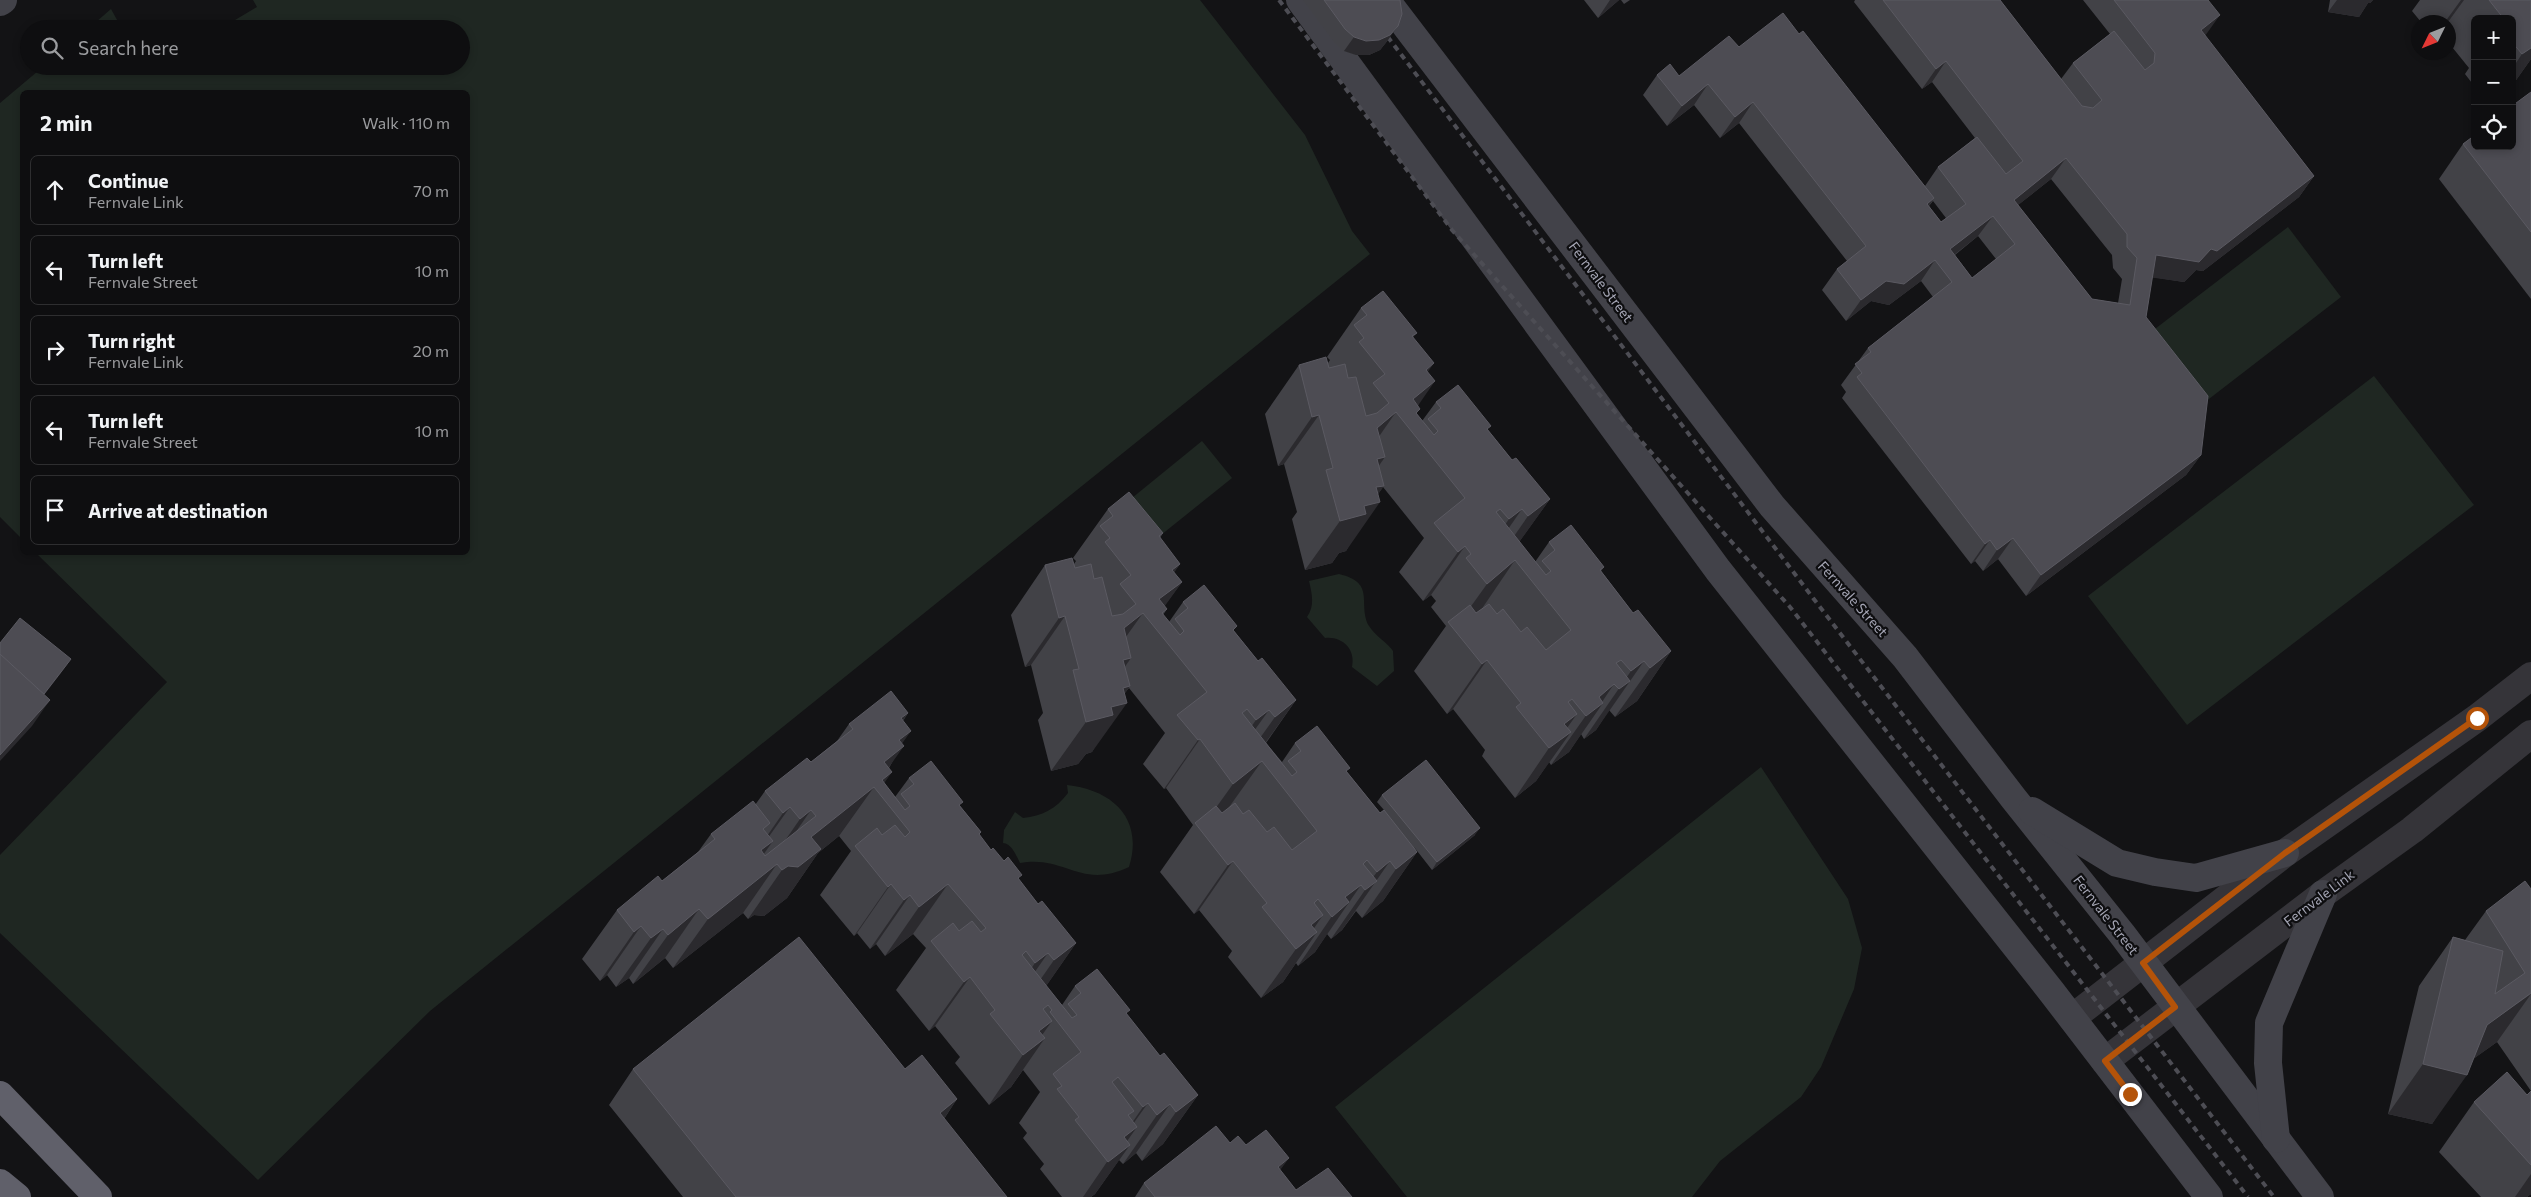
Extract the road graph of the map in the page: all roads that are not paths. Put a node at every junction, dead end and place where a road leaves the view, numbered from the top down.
1 (3, 0) edge
2 (1300, 0) edge
3 (1386, 0) edge
4 (0, 2) edge
5 (2531, 676) edge
6 (2531, 734) edge
7 (2014, 800) junction
8 (2285, 853) junction
9 (2323, 894) junction
10 (2143, 963) junction
11 (2175, 1007) junction
12 (2072, 1018) junction
13 (2105, 1061) junction
14 (0, 1095) edge
15 (2276, 1139) junction
16 (0, 1183) edge
17 (16, 1197) edge
18 (98, 1197) edge
19 (2209, 1197) edge
20 (2320, 1197) edge

1 - 4 street
2 - 12 street
3 - 7 street, Fernvale Street
5 - 8 street
6 - 9 street, Fernvale Link
7 - 8 street
7 - 10 street, Fernvale Street
8 - 10 street
9 - 11 street, Fernvale Link
9 - 15 street
10 - 11 street, Fernvale Street
10 - 12 street
11 - 13 street, Fernvale Link
11 - 15 street, Fernvale Street
12 - 13 street
13 - 19 street
14 - 18 highway
15 - 20 street, Fernvale Street
16 - 17 highway

